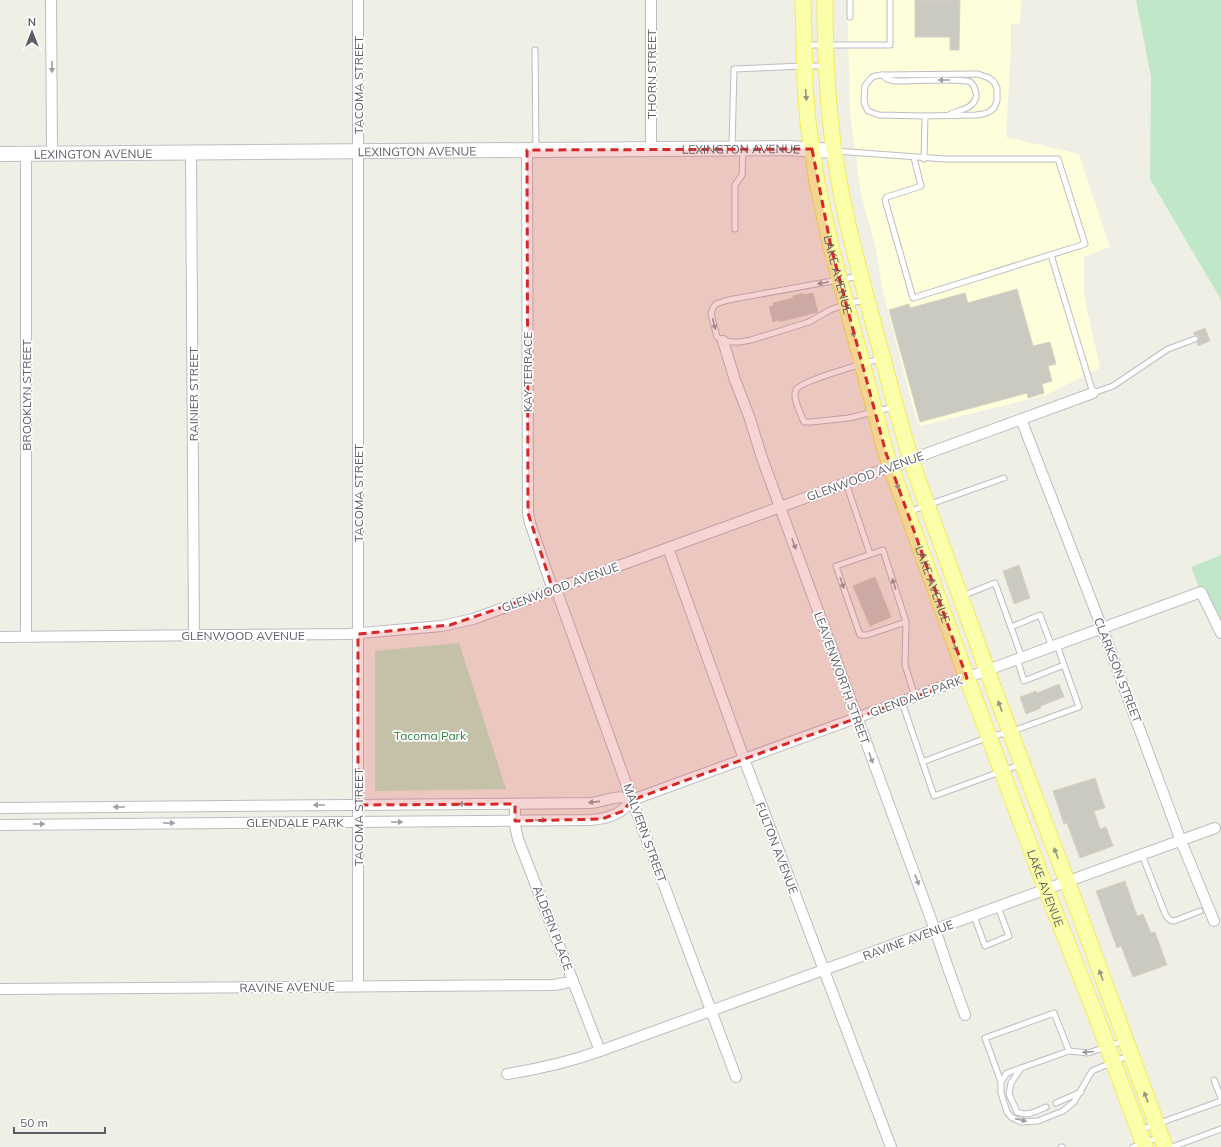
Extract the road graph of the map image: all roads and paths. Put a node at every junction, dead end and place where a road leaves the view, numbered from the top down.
1 (51, 0) edge
2 (358, 0) edge
3 (651, 0) edge
4 (803, 0) edge
5 (825, 0) edge
6 (850, 0) edge
7 (890, 0) edge
8 (850, 17) dead end
9 (803, 45) junction
10 (825, 45) junction
11 (535, 50) dead end
12 (804, 66) junction
13 (826, 66) junction
14 (882, 75) junction
15 (948, 115) junction
16 (925, 116) junction
17 (738, 148) junction
18 (651, 149) junction
19 (812, 149) junction
20 (532, 150) junction
21 (358, 151) junction
22 (834, 151) junction
23 (191, 152) junction
24 (52, 153) junction
25 (0, 154) edge
26 (26, 154) junction
27 (914, 158) junction
28 (924, 158) junction
29 (735, 229) dead end
30 (1051, 255) junction
31 (861, 276) junction
32 (839, 279) junction
33 (867, 300) junction
34 (846, 304) junction
35 (1196, 339) dead end
36 (723, 341) junction
37 (883, 358) junction
38 (862, 364) junction
39 (1093, 393) junction
40 (896, 407) junction
41 (874, 412) junction
42 (1021, 419) junction
43 (911, 459) junction
44 (890, 467) junction
45 (1004, 478) dead end
46 (846, 483) junction
47 (927, 505) junction
48 (780, 507) junction
49 (907, 512) junction
50 (668, 548) junction
51 (870, 554) junction
52 (555, 589) junction
53 (961, 597) junction
54 (906, 622) junction
55 (1011, 627) junction
56 (1102, 628) junction
57 (1221, 633) edge
58 (358, 634) junction
59 (194, 636) junction
60 (0, 637) edge
61 (26, 637) junction
62 (1054, 646) junction
63 (1020, 658) junction
64 (1064, 666) junction
65 (987, 670) junction
66 (966, 678) junction
67 (915, 697) junction
68 (902, 702) junction
69 (857, 718) junction
70 (1010, 732) junction
71 (989, 737) junction
72 (744, 759) junction
73 (922, 762) junction
74 (1022, 764) junction
75 (1002, 772) junction
76 (632, 800) junction
77 (514, 804) junction
78 (358, 805) junction
79 (0, 808) edge
80 (515, 821) junction
81 (358, 822) junction
82 (0, 825) edge
83 (1215, 828) dead end
84 (1181, 840) junction
85 (1142, 855) junction
86 (1067, 882) junction
87 (1046, 890) junction
88 (998, 907) junction
89 (1200, 911) dead end
90 (974, 916) junction
91 (1214, 922) dead end
92 (935, 930) junction
93 (824, 970) junction
94 (573, 981) junction
95 (358, 986) junction
96 (0, 989) edge
97 (711, 1011) junction
98 (965, 1015) dead end
99 (1125, 1041) junction
100 (1108, 1047) junction
101 (600, 1051) junction
102 (1069, 1051) junction
103 (1130, 1055) junction
104 (1113, 1062) junction
105 (1021, 1068) junction
106 (507, 1074) dead end
107 (736, 1077) dead end
108 (1214, 1080) dead end
109 (1001, 1082) junction
110 (1081, 1092) junction
111 (1221, 1100) edge
112 (1056, 1103) dead end
113 (1046, 1107) dead end
114 (1221, 1129) edge
115 (1161, 1136) edge
116 (1140, 1142) edge
117 (890, 1147) edge
118 (1172, 1147) edge

1 -> 24 street
2 - 21 street, TACOMA STREET
3 - 18 street, THORN STREET
4 - 9 main road, LAKE AVENUE
5 - 10 main road, LAKE AVENUE
6 - 8 lane
7 - 10 lane
9 - 10 lane
9 - 12 main road, LAKE AVENUE
10 - 13 main road, LAKE AVENUE
11 - 20 lane
12 - 13 lane
12 - 17 lane
12 -> 19 main road, LAKE AVENUE
13 - 22 main road, LAKE AVENUE
15 -> 14 lane
14 - 15 lane
14 - 16 lane
15 - 16 lane
16 - 28 lane
17 - 18 main road, LEXINGTON AVENUE
17 - 19 main road, LEXINGTON AVENUE
17 - 29 lane
18 - 20 main road, LEXINGTON AVENUE
19 - 22 main road, LEXINGTON AVENUE
19 - 32 main road, LAKE AVENUE
20 - 21 main road, LEXINGTON AVENUE
20 - 52 street, KAY TERRACE
21 - 23 main road, LEXINGTON AVENUE
21 - 58 street, TACOMA STREET
22 - 27 lane
22 - 31 main road, LAKE AVENUE
23 - 24 main road, LEXINGTON AVENUE
23 - 59 street, RAINIER STREET
24 - 26 main road, LEXINGTON AVENUE
25 - 26 main road, LEXINGTON AVENUE
26 - 61 street, BROOKLYN STREET
27 - 28 lane
27 - 30 lane
28 - 30 lane
30 - 39 lane
31 - 32 lane
31 - 33 main road, LAKE AVENUE
32 - 34 main road, LAKE AVENUE
32 -> 36 lane
33 - 34 lane
33 - 37 main road, LAKE AVENUE
34 - 36 lane
34 -> 38 main road, LAKE AVENUE
35 - 39 lane
36 - 48 street, LEAVENWORTH STREET
37 - 38 lane
37 - 40 main road, LAKE AVENUE
38 - 41 main road, LAKE AVENUE
38 - 41 lane
39 - 42 street, GLENWOOD AVENUE
40 - 41 lane
40 - 43 main road, LAKE AVENUE
41 - 44 main road, LAKE AVENUE
42 - 43 street, GLENWOOD AVENUE
42 - 56 street, CLARKSON STREET
43 - 44 street, GLENWOOD AVENUE
43 - 47 main road, LAKE AVENUE
44 - 46 street, GLENWOOD AVENUE
44 -> 49 main road, LAKE AVENUE
45 - 47 lane
46 - 48 street, GLENWOOD AVENUE
46 - 51 lane
47 - 49 lane
47 - 53 main road, LAKE AVENUE
48 - 50 street, GLENWOOD AVENUE
48 -> 69 street, LEAVENWORTH STREET
49 -> 66 main road, LAKE AVENUE
50 - 52 street, GLENWOOD AVENUE
50 - 72 street, FULTON AVENUE
54 -> 51 lane
51 -> 54 lane
52 - 58 street, GLENWOOD AVENUE
52 - 76 street, MALVERN STREET
53 - 55 lane
53 - 65 main road, LAKE AVENUE
54 - 67 lane
55 - 62 lane
55 - 63 lane
56 - 57 street, GLENDALE PARK
56 - 62 street, GLENDALE PARK
56 - 84 street, CLARKSON STREET
58 - 59 street, GLENWOOD AVENUE
58 - 78 street, TACOMA STREET
59 - 61 street, GLENWOOD AVENUE
60 - 61 street, GLENWOOD AVENUE
62 - 63 street, GLENDALE PARK
62 - 64 lane
63 - 64 lane
63 - 65 street, GLENDALE PARK
64 - 70 lane
65 - 66 street, GLENDALE PARK
70 -> 65 main road, LAKE AVENUE
66 - 67 street, GLENDALE PARK
66 - 71 main road, LAKE AVENUE
67 - 68 street, GLENDALE PARK
68 - 69 street, GLENDALE PARK
68 - 73 lane
69 - 72 street, GLENDALE PARK
69 -> 92 street, LEAVENWORTH STREET
70 - 71 lane
70 - 74 main road, LAKE AVENUE
71 - 73 lane
71 - 75 main road, LAKE AVENUE
72 - 76 street, GLENDALE PARK
72 - 93 street, FULTON AVENUE
73 - 75 lane
74 - 75 lane
86 -> 74 main road, LAKE AVENUE
75 - 87 main road, LAKE AVENUE
76 -> 77 street, GLENDALE PARK
80 -> 76 street, GLENDALE PARK
76 - 97 street, MALVERN STREET
77 -> 78 street, GLENDALE PARK
77 - 80 street, ALDERN PLACE
78 -> 79 street, GLENDALE PARK
78 - 81 street, TACOMA STREET
81 -> 80 street, GLENDALE PARK
80 - 94 street, ALDERN PLACE
82 -> 81 street, GLENDALE PARK
81 - 95 street, TACOMA STREET
83 - 84 street, RAVINE AVENUE
84 - 85 street, RAVINE AVENUE
84 - 91 street, CLARKSON STREET
85 - 86 street, RAVINE AVENUE
85 - 89 lane
86 - 87 street, RAVINE AVENUE
99 -> 86 main road, LAKE AVENUE
87 - 88 street, RAVINE AVENUE
87 - 100 main road, LAKE AVENUE
88 - 90 street, RAVINE AVENUE
88 - 90 lane
90 - 92 street, RAVINE AVENUE
92 - 93 street, RAVINE AVENUE
92 - 98 street, LEAVENWORTH STREET
93 - 97 street, RAVINE AVENUE
93 - 117 street, FULTON AVENUE
94 - 95 street, RAVINE AVENUE
94 - 101 street, ALDERN PLACE
95 - 96 street, RAVINE AVENUE
97 - 101 street, RAVINE AVENUE
97 - 107 street, MALVERN STREET
99 - 100 lane
99 - 103 main road, LAKE AVENUE
100 -> 102 lane
100 - 104 main road, LAKE AVENUE
101 - 106 street, RAVINE AVENUE
102 - 105 lane
102 - 109 lane
103 - 104 lane
115 -> 103 main road, LAKE AVENUE
104 - 110 lane
104 - 116 main road, LAKE AVENUE
105 - 109 lane
105 - 113 lane
108 - 111 lane
109 -> 110 lane
110 - 112 lane
111 - 115 lane
114 - 118 lane
115 - 116 lane
115 - 116 lane

